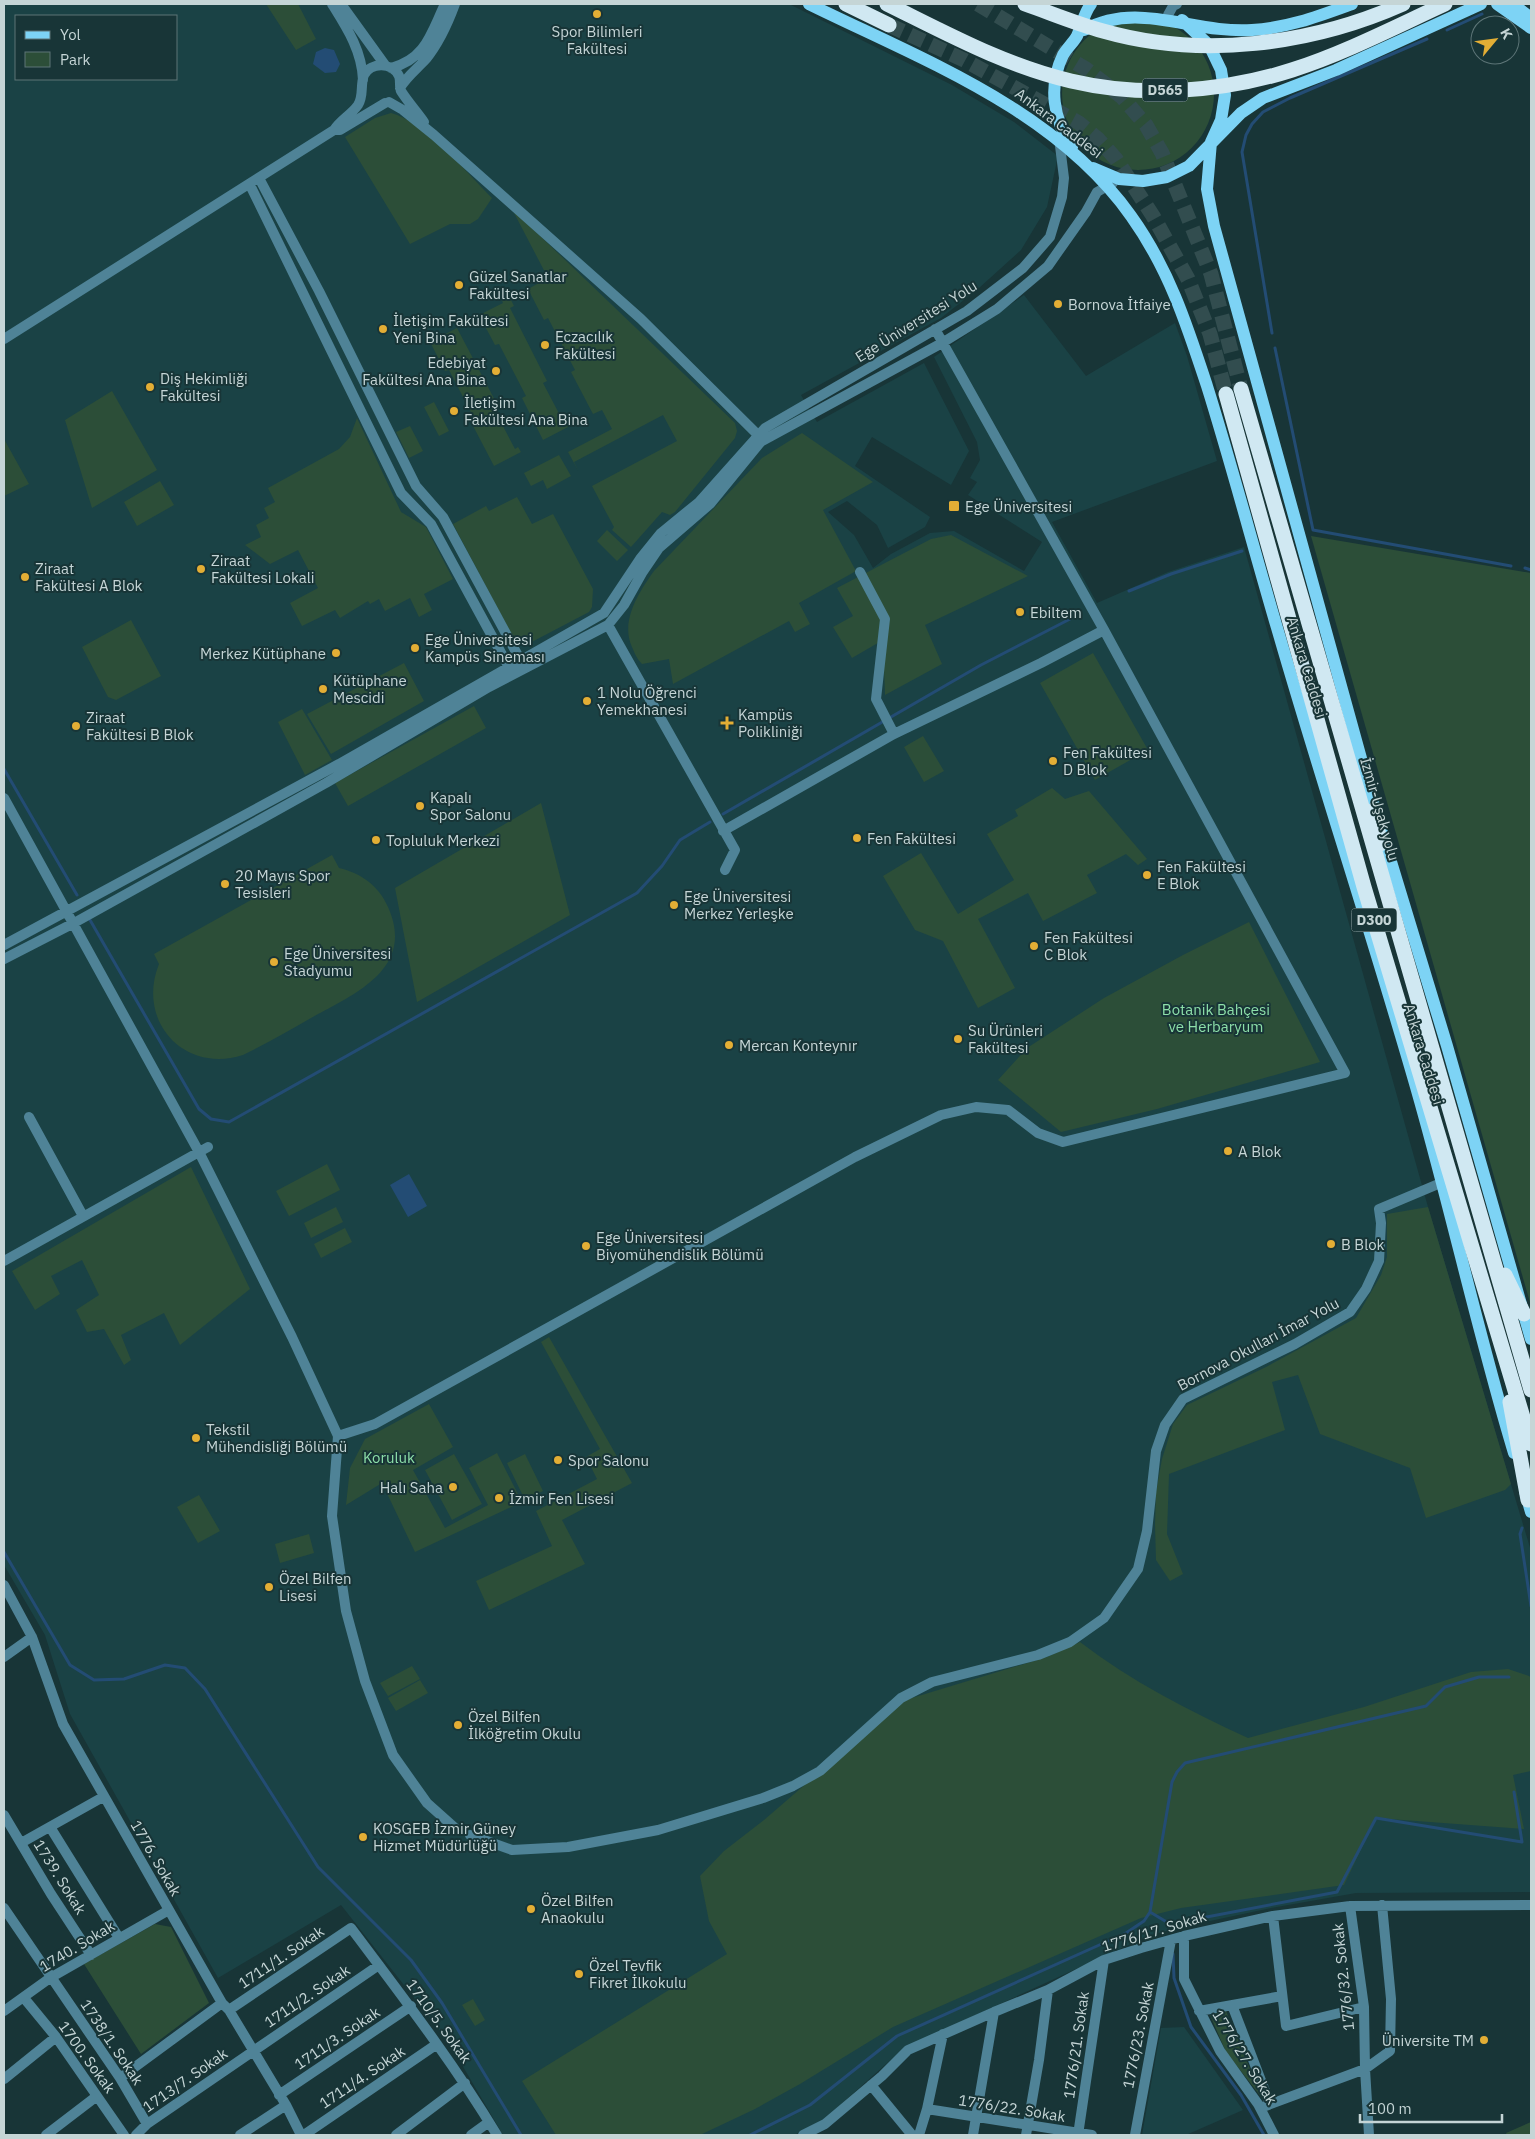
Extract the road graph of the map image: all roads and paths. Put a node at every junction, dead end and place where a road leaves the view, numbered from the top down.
1 (332, 4) edge
2 (341, 4) edge
3 (445, 4) edge
4 (455, 4) edge
5 (810, 4) edge
6 (846, 4) edge
7 (886, 4) edge
8 (1024, 4) edge
9 (1088, 4) edge
10 (1177, 4) edge
11 (1352, 4) edge
12 (1403, 4) edge
13 (1445, 4) edge
14 (1481, 4) edge
15 (1497, 4) edge
16 (1513, 4) edge
17 (1158, 11) junction
18 (1112, 14) junction
19 (1531, 18) edge
20 (1182, 20) junction
21 (889, 25) tunnel mouth
22 (1531, 28) edge
23 (1076, 37) junction
24 (388, 66) junction
25 (362, 84) junction
26 (400, 89) junction
27 (387, 102) junction
28 (1056, 114) junction
29 (334, 130) junction
30 (434, 135) junction
31 (1211, 142) junction
32 (1060, 143) junction
33 (1089, 166) junction
34 (259, 178) junction
35 (1119, 179) junction
36 (250, 184) junction
37 (1106, 186) junction
38 (319, 291) junction
39 (306, 297) junction
40 (338, 328) junction
41 (935, 329) junction
42 (324, 335) junction
43 (4, 339) edge
44 (942, 343) junction
45 (1241, 389) tunnel mouth
46 (1226, 394) tunnel mouth
47 (760, 438) junction
48 (860, 572) dead end
49 (602, 614) junction
50 (608, 625) junction
51 (1104, 630) junction
52 (522, 664) junction
53 (511, 671) junction
54 (894, 734) junction
55 (323, 778) junction
56 (4, 798) edge
57 (1375, 809) junction
58 (723, 831) junction
59 (1340, 839) junction
60 (725, 870) dead end
61 (1364, 886) junction
62 (1387, 896) junction
63 (67, 910) junction
64 (74, 922) junction
65 (4, 945) edge
66 (4, 959) edge
67 (29, 1117) dead end
68 (204, 1150) junction
69 (1442, 1182) junction
70 (83, 1216) junction
71 (1487, 1238) junction
72 (4, 1261) edge
73 (1524, 1314) junction
74 (1495, 1320) junction
75 (1531, 1339) edge
76 (1531, 1390) edge
77 (338, 1436) junction
78 (1531, 1444) edge
79 (1530, 1506) edge
80 (5, 1591) edge
81 (32, 1637) junction
82 (4, 1657) edge
83 (103, 1796) junction
84 (4, 1815) edge
85 (50, 1827) junction
86 (455, 1828) dead end
87 (470, 1835) dead end
88 (21, 1844) junction
89 (1531, 1905) edge
90 (1350, 1906) junction
91 (1382, 1906) junction
92 (4, 1908) edge
93 (169, 1910) junction
94 (1273, 1916) junction
95 (351, 1928) joint
96 (1184, 1936) junction
97 (119, 1938) junction
98 (1171, 1940) junction
99 (91, 1954) junction
100 (1104, 1960) junction
101 (379, 1965) junction
102 (50, 1978) junction
103 (1048, 1990) junction
104 (1282, 1996) junction
105 (24, 1998) junction
106 (1232, 2005) junction
107 (225, 2006) junction
108 (411, 2006) junction
109 (1364, 2007) junction
110 (4, 2011) edge
111 (1199, 2011) junction
112 (994, 2012) junction
113 (943, 2034) junction
114 (56, 2037) junction
115 (437, 2044) junction
116 (253, 2051) junction
117 (1365, 2069) junction
118 (120, 2078) junction
119 (4, 2079) edge
120 (465, 2083) junction
121 (871, 2085) junction
122 (279, 2095) junction
123 (97, 2096) junction
124 (286, 2105) junction
125 (1265, 2106) junction
126 (927, 2110) junction
127 (976, 2116) junction
128 (489, 2122) junction
129 (147, 2124) junction
130 (1028, 2124) junction
131 (1079, 2134) edge
132 (46, 2135) edge
133 (124, 2135) edge
134 (136, 2135) edge
135 (240, 2135) edge
136 (303, 2135) edge
137 (396, 2135) edge
138 (471, 2135) edge
139 (497, 2135) edge
140 (803, 2135) edge
141 (912, 2135) edge
142 (919, 2135) edge
143 (973, 2135) edge
144 (1026, 2135) edge
145 (1092, 2135) edge
146 (1135, 2135) edge
147 (1274, 2135) edge
148 (1369, 2135) edge

1 - 25 street
2 - 24 street
3 - 24 street
4 - 26 street
5 - 32 main road, Ankara Caddesi
6 - 21 highway
7 - 13 highway, D565
8 - 12 highway
9 - 18 main road
9 - 23 main road
10 - 17 street
11 - 20 main road
14 - 31 main road
15 - 22 main road
16 - 19 main road
17 - 18 main road
17 - 20 main road
18 - 23 main road
20 - 31 main road
23 - 28 main road
24 - 25 street
24 - 26 street
25 - 27 street
25 - 29 street
26 - 27 street
26 - 30 street
27 - 29 street
27 - 30 street
28 - 32 street, Ege Üniversitesi Yolu
28 - 33 main road
29 - 34 street
30 - 47 street
31 - 35 main road
31 - 57 main road, Ankara Caddesi
32 - 33 main road, Ankara Caddesi
32 - 41 street, Ege Üniversitesi Yolu
33 - 35 main road
33 - 37 main road, Ankara Caddesi
34 - 36 street
34 - 38 street
35 - 37 street, Ege Üniversitesi Yolu
36 - 39 street
36 - 43 street
37 - 44 street, Ege Üniversitesi Yolu
37 - 59 main road, Ankara Caddesi
38 - 39 street
38 - 40 street
39 - 42 street
40 - 42 street
40 - 52 street
41 - 44 street
41 - 47 street, Ege Üniversitesi Yolu
42 - 53 street
44 - 47 street, Ege Üniversitesi Yolu
44 - 51 street
45 - 62 highway, İzmir-Uşak yolu / D300
46 - 61 highway, Ankara Caddesi / D300
47 - 49 street
47 - 50 street
48 - 54 street
49 - 50 street
49 - 52 street
50 - 52 street
50 - 58 street
51 - 54 street
51 - 77 street
52 - 53 street
53 - 55 street
54 - 58 street
55 - 63 street
55 - 64 street
56 - 63 street
57 - 62 highway
57 - 73 main road, Ankara Caddesi
58 - 60 street
59 - 61 highway
59 - 69 main road, Ankara Caddesi
61 - 74 highway, Ankara Caddesi / D300
62 - 71 highway, İzmir-Uşak yolu / D300
63 - 64 street
63 - 65 street
64 - 66 street
64 - 68 street
67 - 70 street
68 - 70 street
68 - 77 street
69 - 79 main road, Ankara Caddesi
69 - 87 street, Bornova Okulları İmar Yolu
70 - 72 street
71 - 73 highway
71 - 76 highway, D300
73 - 75 main road, Ankara Caddesi
74 - 78 highway, Ankara Caddesi / D300
74 - 79 highway
77 - 86 street
80 - 81 street, 1776. Sokak
81 - 82 street
81 - 83 street, 1776. Sokak
83 - 85 street
83 - 93 street, 1776. Sokak
84 - 88 street, 1739. Sokak
85 - 88 street
85 - 97 street
88 - 99 street, 1739. Sokak
89 - 91 street, 1776/17. Sokak
90 - 91 street, 1776/17. Sokak
90 - 94 street, 1776/17. Sokak
90 - 109 street, 1776/32. Sokak
91 - 117 street
92 - 102 street, 1738/1. Sokak
93 - 97 street, 1740. Sokak
93 - 107 street, 1776. Sokak
94 - 96 street, 1776/17. Sokak
94 - 104 street
95 - 101 street, 1710/5. Sokak
95 - 107 street, 1711/1. Sokak
96 - 98 street, 1776/17. Sokak
96 - 111 street, 1776/27. Sokak
97 - 99 street, 1740. Sokak
98 - 100 street, 1776/17. Sokak
98 - 146 street, 1776/23. Sokak
99 - 102 street, 1740. Sokak
100 - 103 street, 1776/17. Sokak
100 - 131 street, 1776/21. Sokak
101 - 108 street, 1710/5. Sokak
101 - 116 street, 1711/2. Sokak
102 - 105 street, 1740. Sokak
102 - 118 street, 1738/1. Sokak
103 - 112 street, 1776/17. Sokak
103 - 130 street
104 - 106 street
104 - 109 street
105 - 110 street, 1740. Sokak
105 - 114 street, 1700. Sokak
106 - 111 street
106 - 125 street
107 - 116 street, 1776. Sokak
107 - 118 street, 1711/1. Sokak
108 - 115 street, 1710/5. Sokak
108 - 122 street, 1711/3. Sokak
109 - 117 street, 1776/32. Sokak
111 - 125 street, 1776/27. Sokak
112 - 113 street, 1776/17. Sokak
112 - 127 street
113 - 121 street, 1776/17. Sokak
113 - 126 street
114 - 119 street
114 - 123 street, 1700. Sokak
115 - 120 street, 1710/5. Sokak
115 - 136 street, 1711/4. Sokak
116 - 122 street, 1776. Sokak
116 - 129 street, 1713/7. Sokak
117 - 125 street
117 - 148 street, 1776/32. Sokak
118 - 129 street, 1738/1. Sokak
120 - 128 street, 1710/5. Sokak
120 - 137 street
121 - 140 street, 1776/17. Sokak
121 - 141 street
122 - 124 street, 1776. Sokak
123 - 132 street
123 - 133 street, 1700. Sokak
124 - 135 street
124 - 136 street, 1776. Sokak
125 - 147 street, 1776/27. Sokak
126 - 127 street, 1776/22. Sokak
126 - 142 street
127 - 130 street, 1776/22. Sokak
127 - 143 street
128 - 138 street
128 - 139 street, 1710/5. Sokak
129 - 134 street, 1713/7. Sokak
130 - 131 street, 1776/22. Sokak
130 - 144 street
131 - 145 street, 1776/22. Sokak

